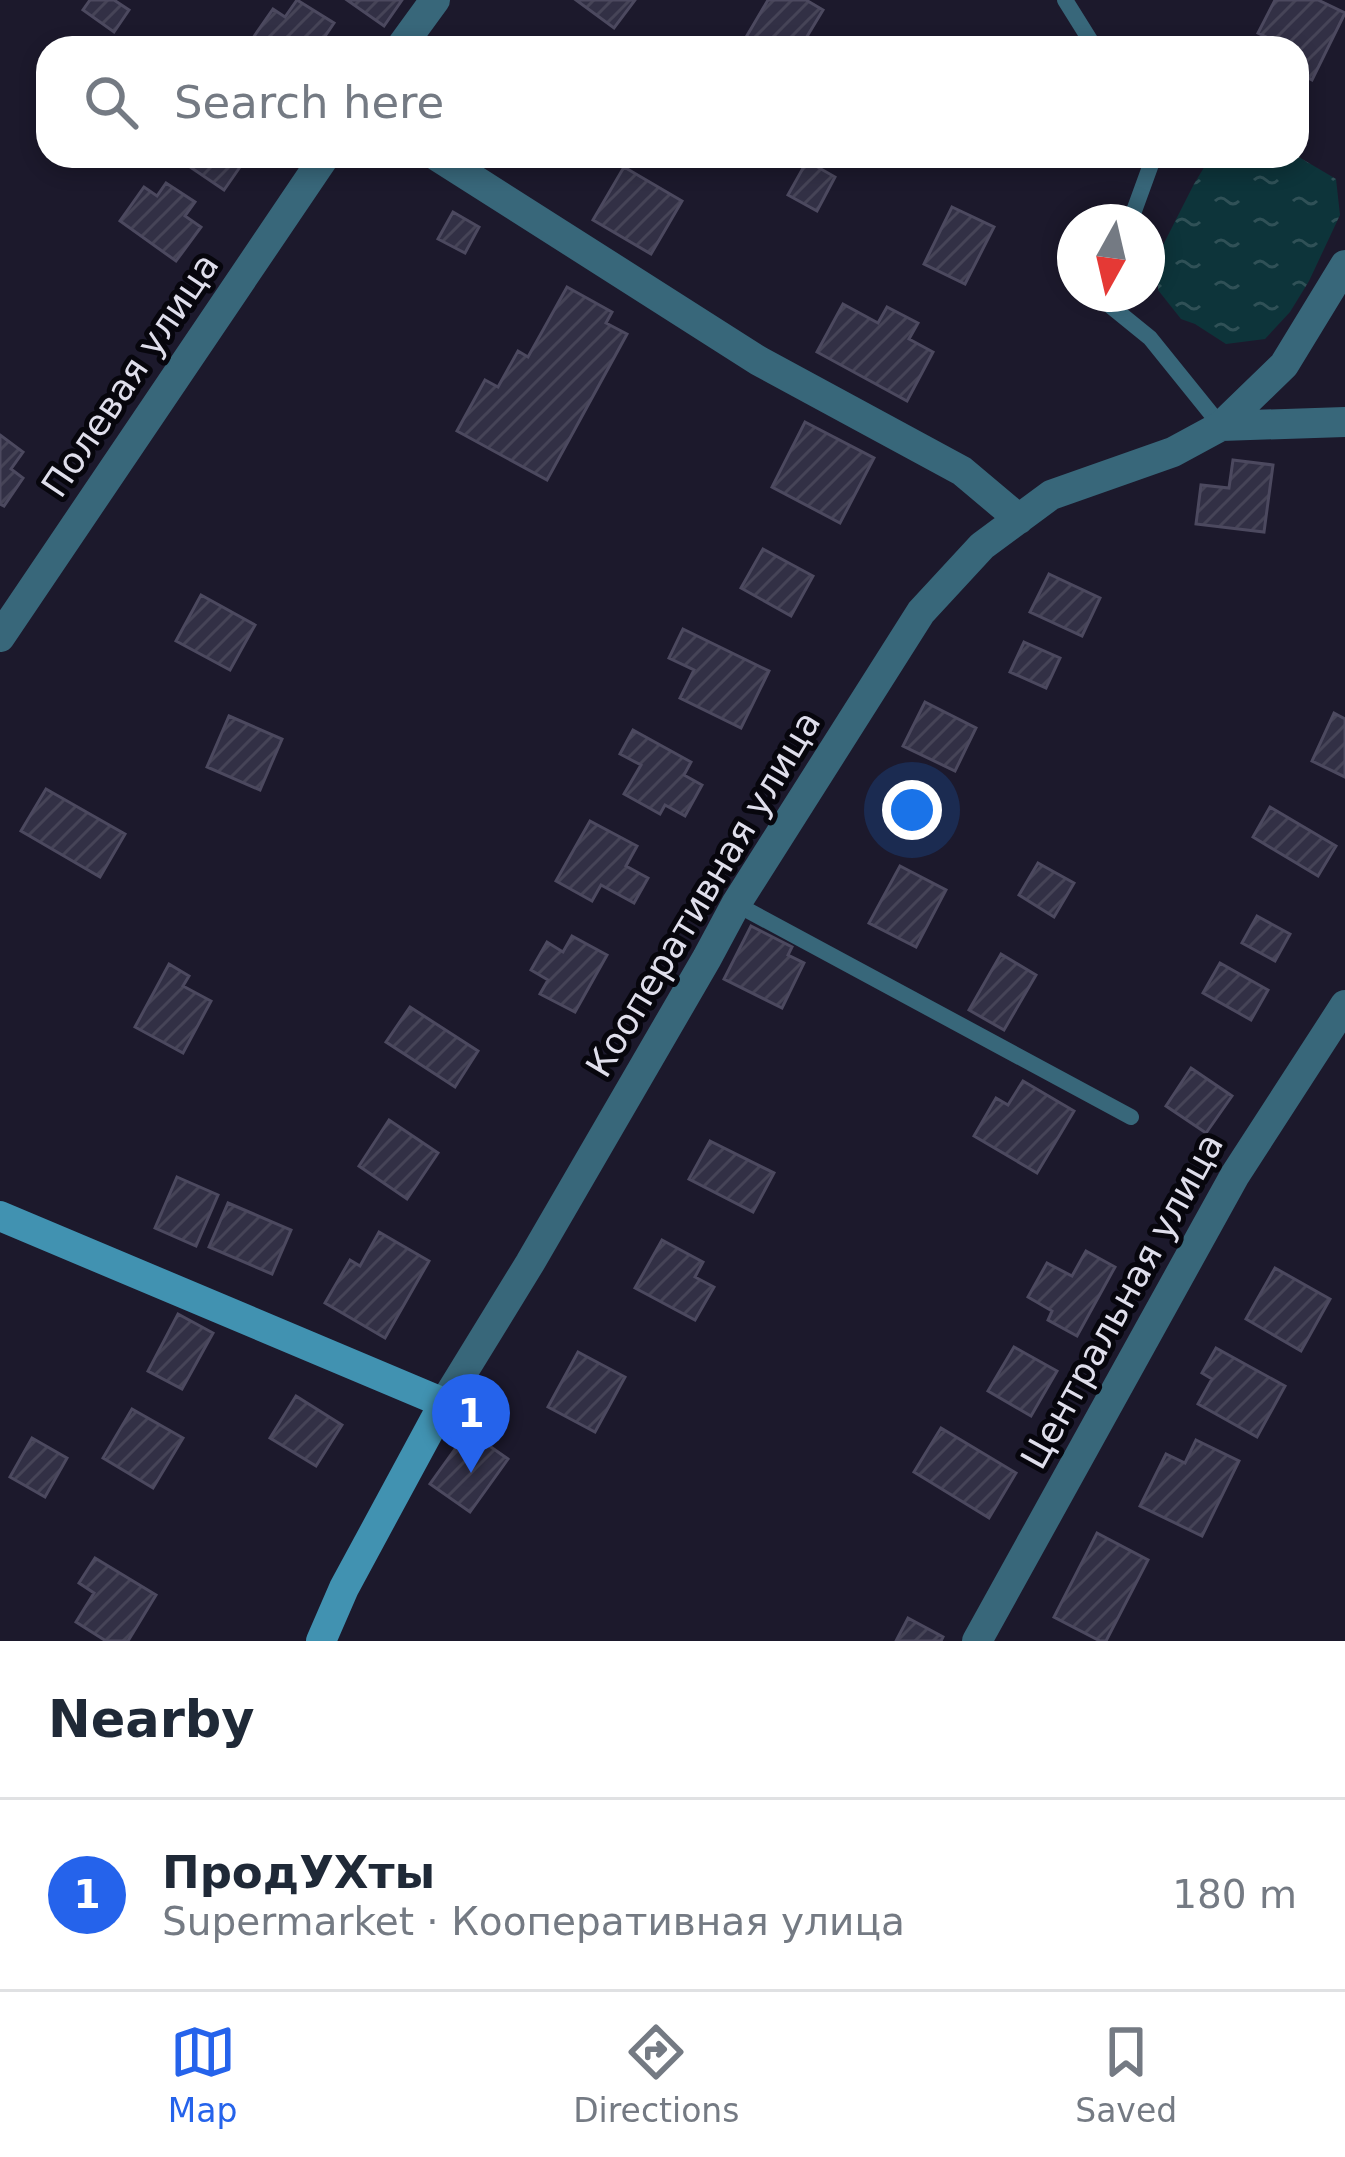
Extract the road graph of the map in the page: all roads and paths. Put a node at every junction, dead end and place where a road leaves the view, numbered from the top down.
1 (434, 0) edge
2 (1065, 0) edge
3 (408, 36) edge
4 (1088, 36) edge
5 (317, 168) edge
6 (456, 168) edge
7 (1150, 168) edge
8 (1137, 204) edge
9 (1345, 265) edge
10 (1118, 312) edge
11 (1345, 422) edge
12 (1220, 427) junction
13 (1019, 519) junction
14 (0, 637) edge
15 (736, 904) junction
16 (1345, 1005) edge
17 (1132, 1117) dead end
18 (0, 1216) edge
19 (444, 1403) junction
20 (320, 1641) edge
21 (977, 1641) edge

1 - 3 street
2 - 4 lane
5 - 14 street, Полевая улица
6 - 13 street
7 - 8 lane
9 - 12 street
10 - 12 lane
11 - 12 street, Кооперативная улица
12 - 13 street, Кооперативная улица
13 - 15 street, Кооперативная улица
15 - 17 lane
15 - 19 street, Кооперативная улица
16 - 21 street, Центральная улица
18 - 19 street
19 - 20 street, Кооперативная улица

